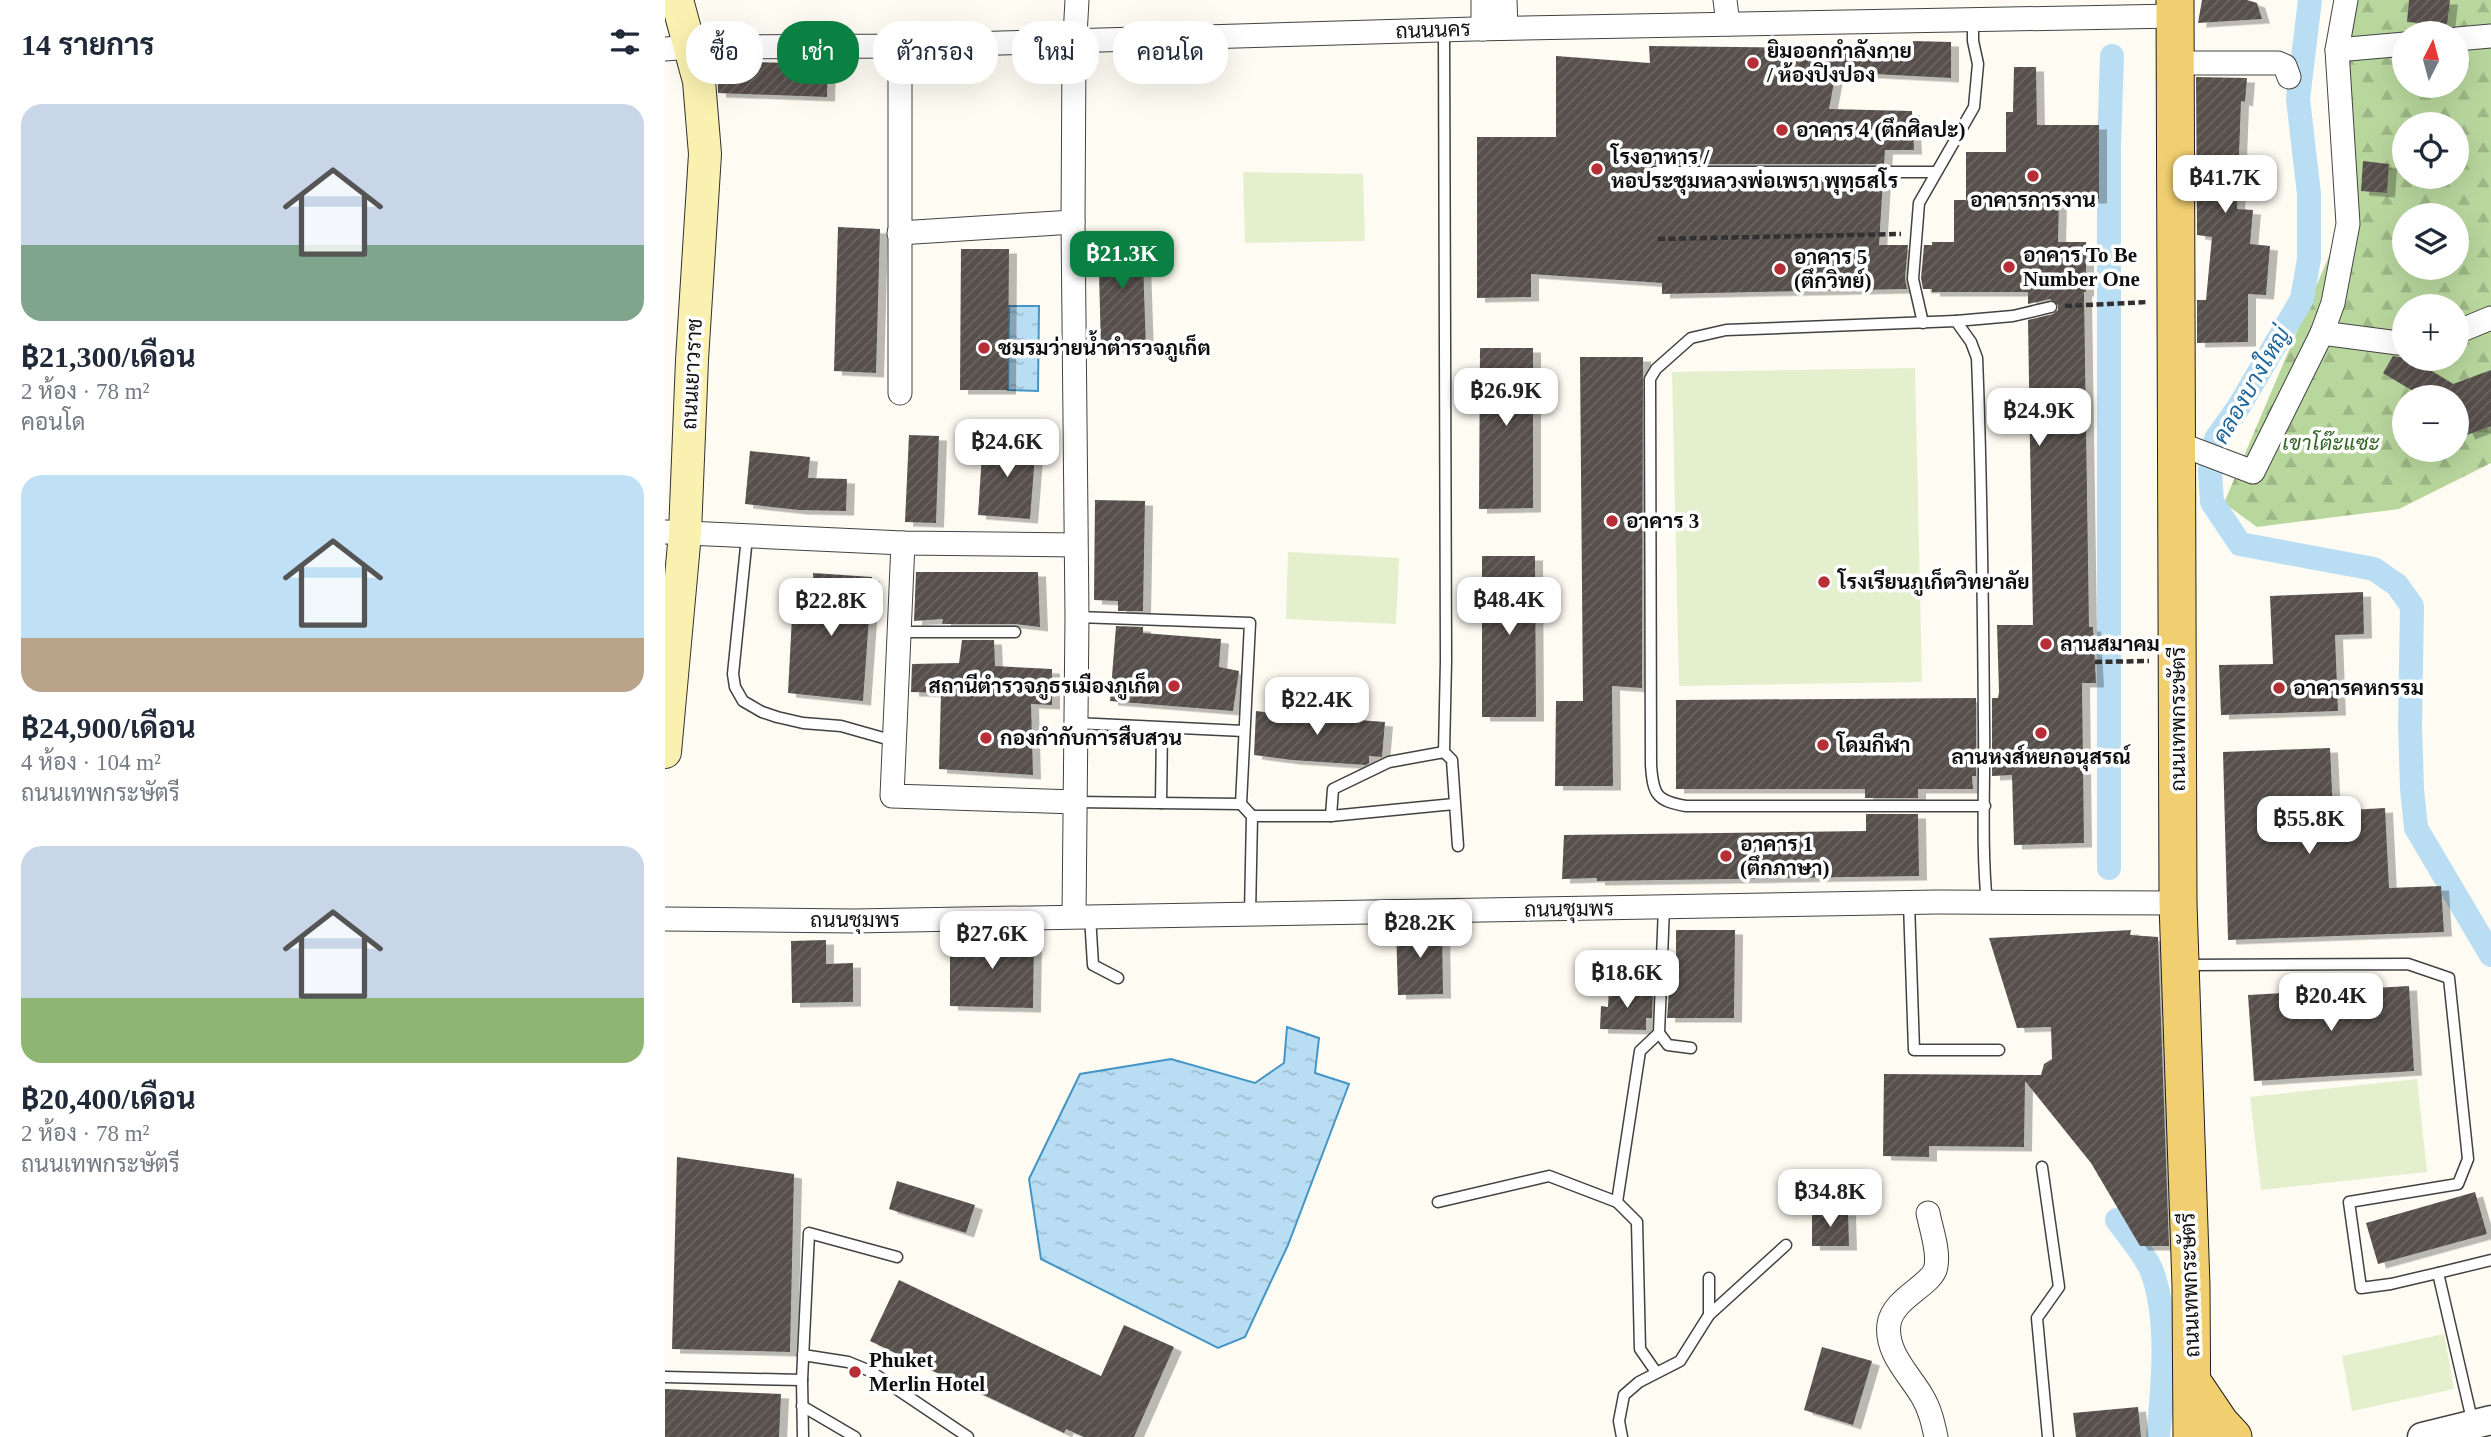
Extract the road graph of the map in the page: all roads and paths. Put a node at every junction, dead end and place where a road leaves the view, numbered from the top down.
1 (677, 0) edge
2 (1077, 0) edge
3 (1483, 0) edge
4 (1505, 0) edge
5 (1725, 0) edge
6 (2346, 0) edge
7 (2175, 8) edge
8 (1872, 10) edge
9 (1972, 10) edge
10 (1076, 21) edge
11 (1728, 24) junction
12 (1495, 28) junction
13 (1444, 31) junction
14 (2491, 36) edge
15 (2469, 38) edge
16 (1099, 40) edge
17 (2392, 45) edge
18 (873, 46) edge
19 (678, 48) edge
20 (2337, 50) junction
21 (2175, 63) junction
22 (2289, 77) dead end
23 (900, 84) edge
24 (1075, 84) edge
25 (1655, 172) dead end
26 (1935, 172) junction
27 (1073, 222) junction
28 (899, 233) junction
29 (1916, 233) junction
30 (1658, 239) dead end
31 (2134, 303) dead end
32 (2087, 304) dead end
33 (2051, 307) dead end
34 (2491, 318) edge
35 (1956, 321) junction
36 (1923, 323) junction
37 (2469, 327) edge
38 (2322, 333) junction
39 (2392, 342) edge
40 (900, 393) dead end
41 (2182, 445) junction
42 (675, 533) edge
43 (747, 537) junction
44 (903, 542) junction
45 (1075, 545) junction
46 (1077, 617) junction
47 (899, 632) junction
48 (1014, 632) dead end
49 (2132, 661) dead end
50 (2095, 662) dead end
51 (1075, 723) junction
52 (1162, 728) junction
53 (1244, 731) junction
54 (894, 741) junction
55 (665, 751) edge
56 (1444, 752) junction
57 (1075, 802) junction
58 (1161, 803) junction
59 (1241, 804) junction
60 (1454, 804) junction
61 (1985, 806) junction
62 (1252, 816) junction
63 (1331, 816) junction
64 (1458, 846) dead end
65 (1909, 903) junction
66 (2178, 903) junction
67 (1987, 904) junction
68 (1664, 907) junction
69 (1250, 914) junction
70 (1082, 916) junction
71 (665, 919) edge
72 (2179, 965) junction
73 (1118, 978) dead end
74 (1659, 1033) junction
75 (1691, 1048) dead end
76 (1999, 1050) dead end
77 (2042, 1167) dead end
78 (1438, 1202) dead end
79 (1617, 1202) junction
80 (1928, 1213) dead end
81 (1786, 1245) dead end
82 (897, 1257) dead end
83 (2491, 1260) edge
84 (2438, 1273) junction
85 (1709, 1278) dead end
86 (1709, 1315) junction
87 (803, 1355) junction
88 (1656, 1372) junction
89 (665, 1377) edge
90 (802, 1380) junction
91 (2193, 1383) junction
92 (802, 1406) junction
93 (2480, 1427) edge
94 (803, 1437) edge
95 (855, 1437) edge
96 (968, 1437) edge
97 (1622, 1437) edge
98 (1936, 1437) edge
99 (2048, 1437) edge
100 (2192, 1437) edge
101 (2233, 1437) edge
102 (2422, 1437) edge

1 - 19 main road, ถนนเยาวราช
2 - 10 street
3 - 12 street
4 - 12 street
5 - 11 street
6 - 20 street
7 - 9 street, ถนนนคร
7 - 21 main road, ถนนเทพกระษัตรี
8 - 9 street, ถนนนคร
8 - 11 street, ถนนนคร
9 - 26 lane
11 - 12 street, ถนนนคร
12 - 13 street, ถนนนคร
13 - 16 street, ถนนนคร
13 - 56 lane
14 - 15 street
17 - 20 street
18 - 19 street, ถนนนคร
19 - 42 main road, ถนนเยาวราช
20 - 38 street
21 - 22 street
21 - 41 main road, ถนนเทพกระษัตรี
23 - 28 street
24 - 27 street
25 - 26 lane
26 - 29 lane
27 - 28 street
27 - 45 street
28 - 40 street
29 - 30 path
29 - 36 lane
31 - 32 path
33 - 35 lane
34 - 37 street
35 - 36 lane
35 - 61 lane
36 - 61 lane
38 - 39 street
38 - 41 street
41 - 66 main road, ถนนเทพกระษัตรี
42 - 43 street
42 - 55 main road, ถนนเยาวราช
43 - 44 street
43 - 54 lane
44 - 45 street
44 - 47 street
45 - 46 street
46 - 51 street
46 - 53 lane
47 - 48 lane
47 - 54 street
49 - 50 path
51 - 52 lane
51 - 57 street
52 - 53 lane
52 - 58 lane
53 - 59 lane
54 - 57 street
56 - 60 lane
56 - 63 lane
57 - 58 lane
57 - 70 street
58 - 59 lane
59 - 62 lane
60 - 63 lane
60 - 64 lane
61 - 67 lane
62 - 63 lane
62 - 69 lane
65 - 67 street, ถนนชุมพร
65 - 68 street, ถนนชุมพร
65 - 76 lane
66 - 67 street, ถนนชุมพร
66 - 72 main road, ถนนเทพกระษัตรี
68 - 69 street, ถนนชุมพร
68 - 74 lane
69 - 70 street, ถนนชุมพร
70 - 71 street, ถนนชุมพร
70 - 73 lane
72 - 84 lane
72 - 91 main road, ถนนเทพกระษัตรี
74 - 75 lane
74 - 79 lane
77 - 99 lane
78 - 79 lane
79 - 88 lane
80 - 98 street
81 - 86 lane
82 - 87 lane
83 - 84 lane
84 - 93 lane
85 - 86 lane
86 - 88 lane
87 - 90 lane
87 - 96 lane
88 - 97 lane
89 - 90 lane
90 - 92 lane
91 - 100 main road, ถนนเทพกระษัตรี
91 - 101 main road
92 - 94 lane
92 - 95 lane
93 - 102 street

